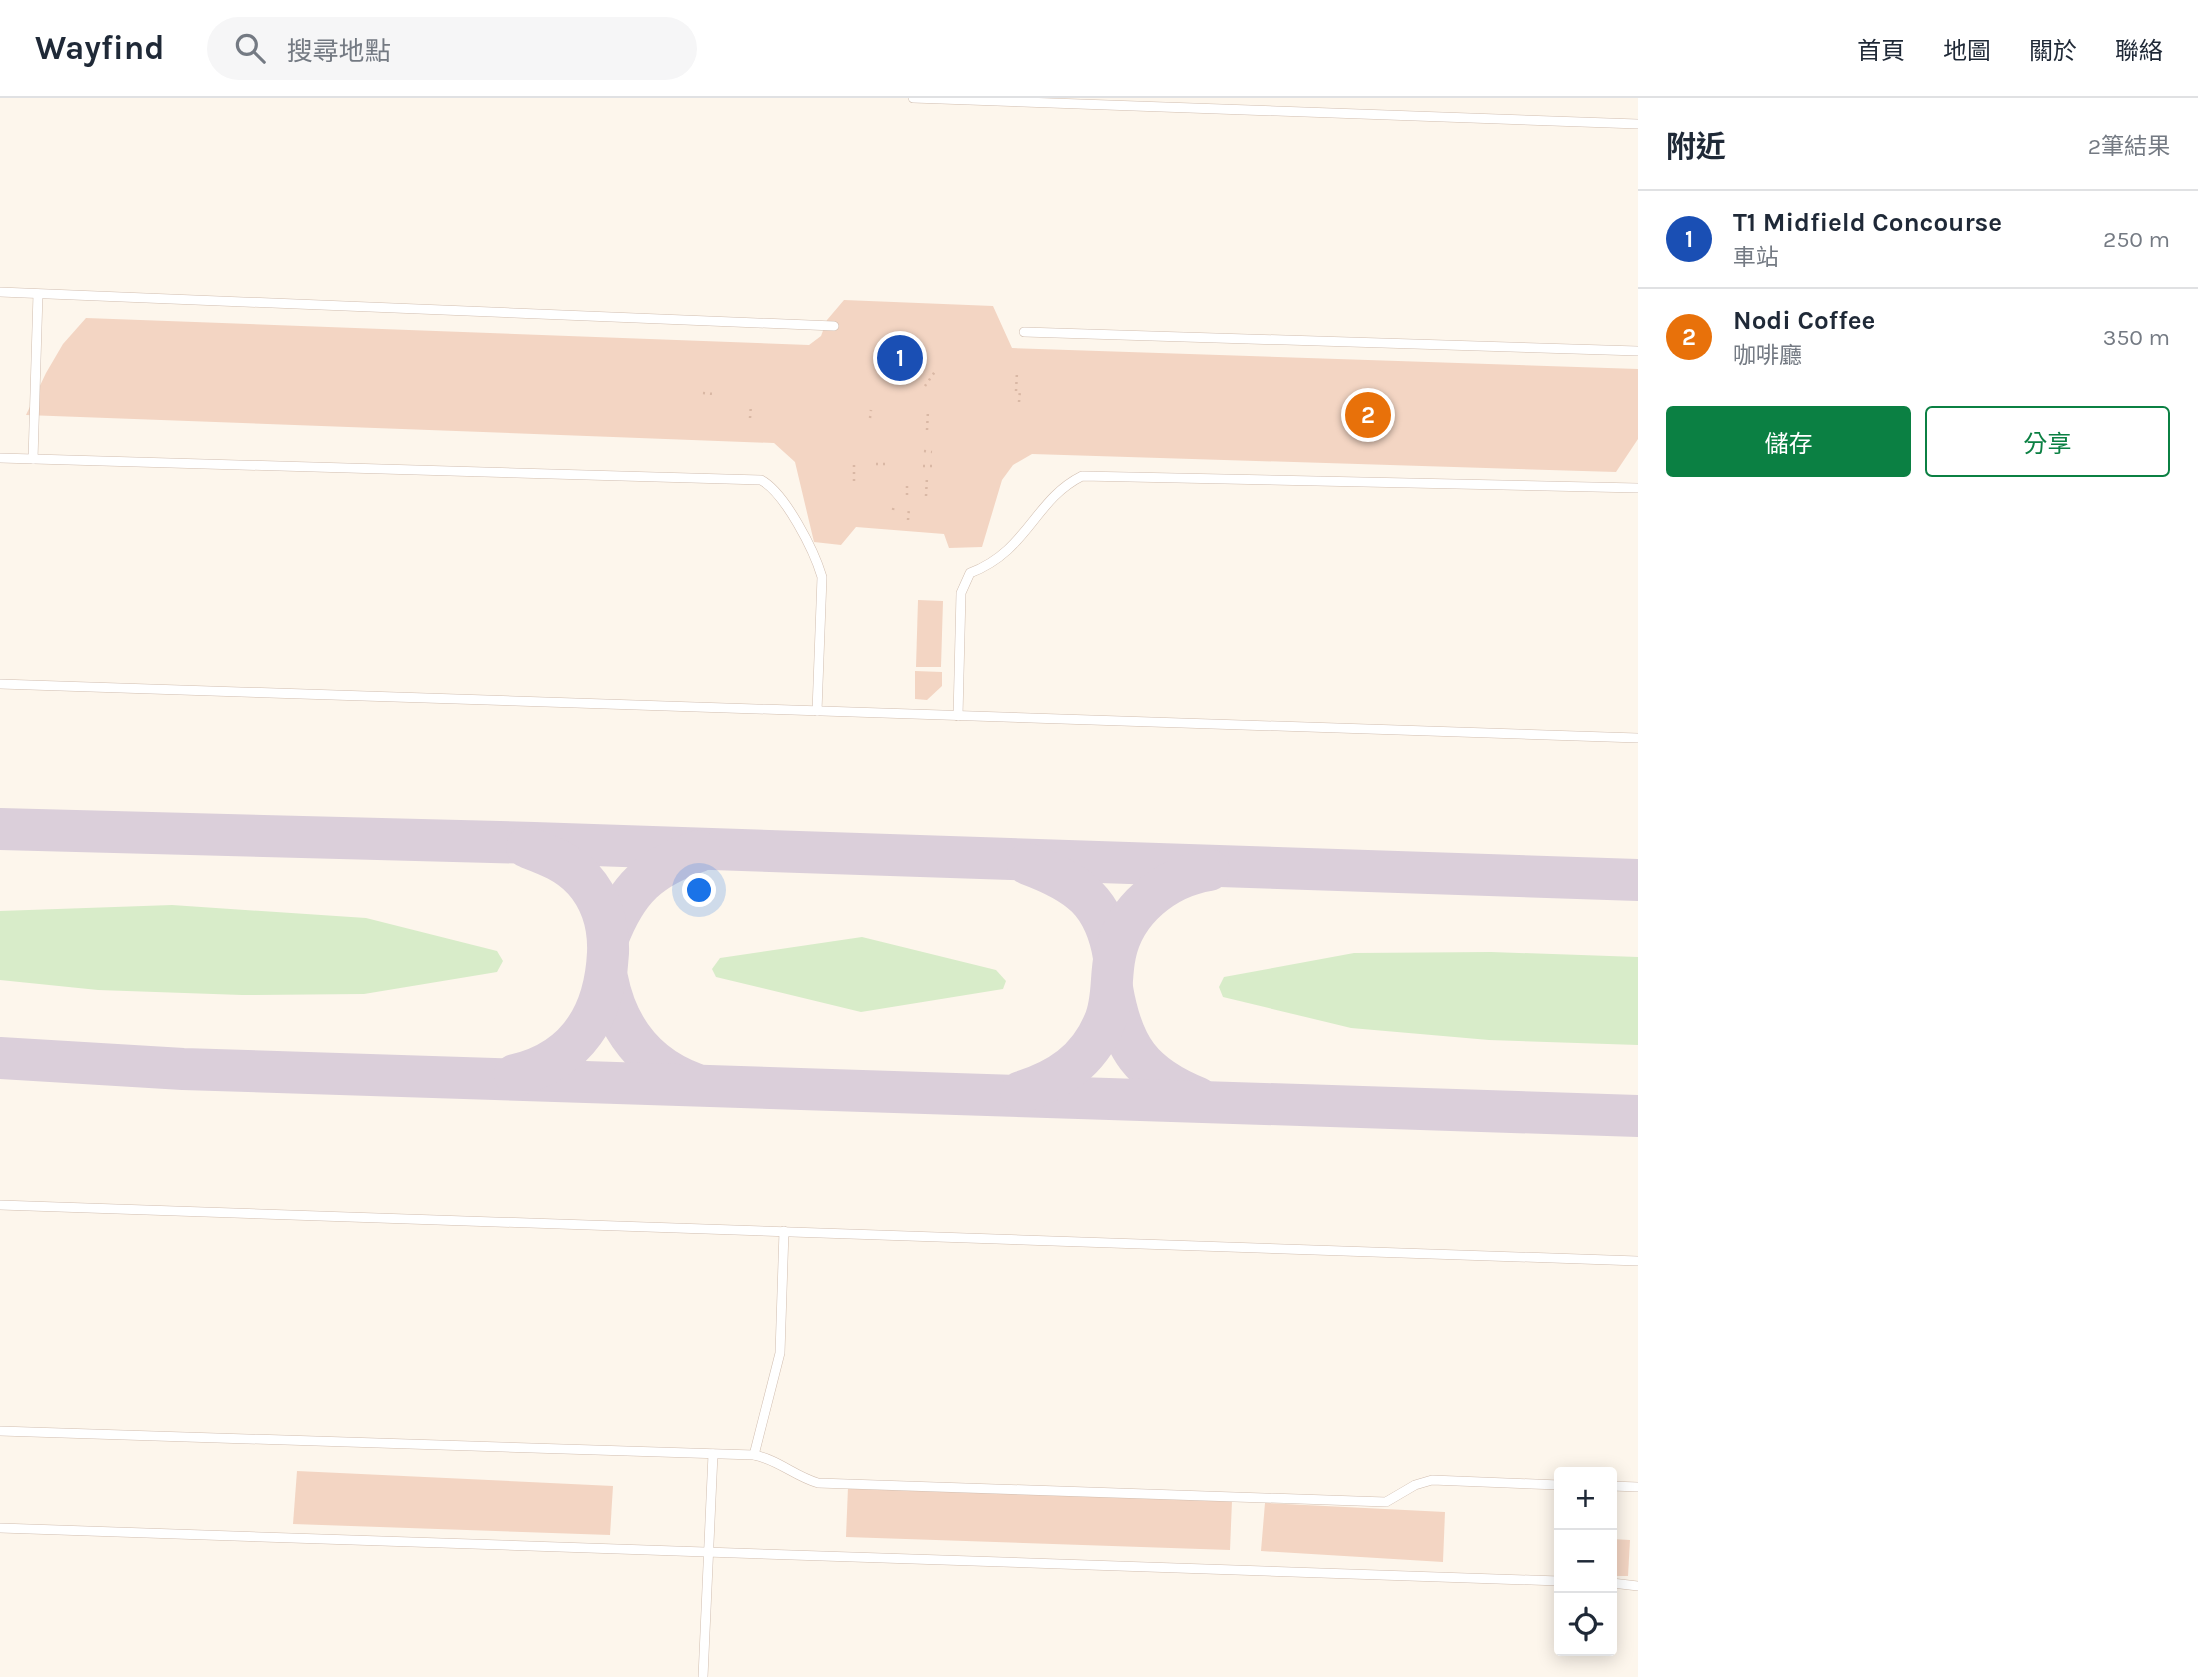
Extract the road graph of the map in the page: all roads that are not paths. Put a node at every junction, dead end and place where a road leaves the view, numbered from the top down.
1 (913, 98) edge
2 (1638, 124) edge
3 (0, 292) edge
4 (38, 294) junction
5 (834, 326) dead end
6 (1024, 332) dead end
7 (1638, 351) edge
8 (0, 458) edge
9 (33, 459) junction
10 (1638, 488) edge
11 (0, 684) edge
12 (817, 711) junction
13 (958, 716) junction
14 (1638, 738) edge
15 (0, 1205) edge
16 (784, 1231) junction
17 (1638, 1261) edge
18 (0, 1431) edge
19 (713, 1454) junction
20 (754, 1455) junction
21 (1554, 1485) edge
22 (1617, 1486) edge
23 (1638, 1487) edge
24 (0, 1528) edge
25 (708, 1552) junction
26 (1554, 1581) edge
27 (1617, 1584) edge
28 (1638, 1587) edge
29 (703, 1677) edge

1 - 2 lane
3 - 4 lane
4 - 5 lane
4 - 9 lane
6 - 7 lane
8 - 9 lane
9 - 12 lane
10 - 13 lane
11 - 12 lane
12 - 13 lane
13 - 14 lane
15 - 16 lane
16 - 17 lane
16 - 20 lane
18 - 19 lane
19 - 20 lane
19 - 25 lane
20 - 21 lane
22 - 23 lane
24 - 25 lane
25 - 26 lane
25 - 29 lane
27 - 28 lane

